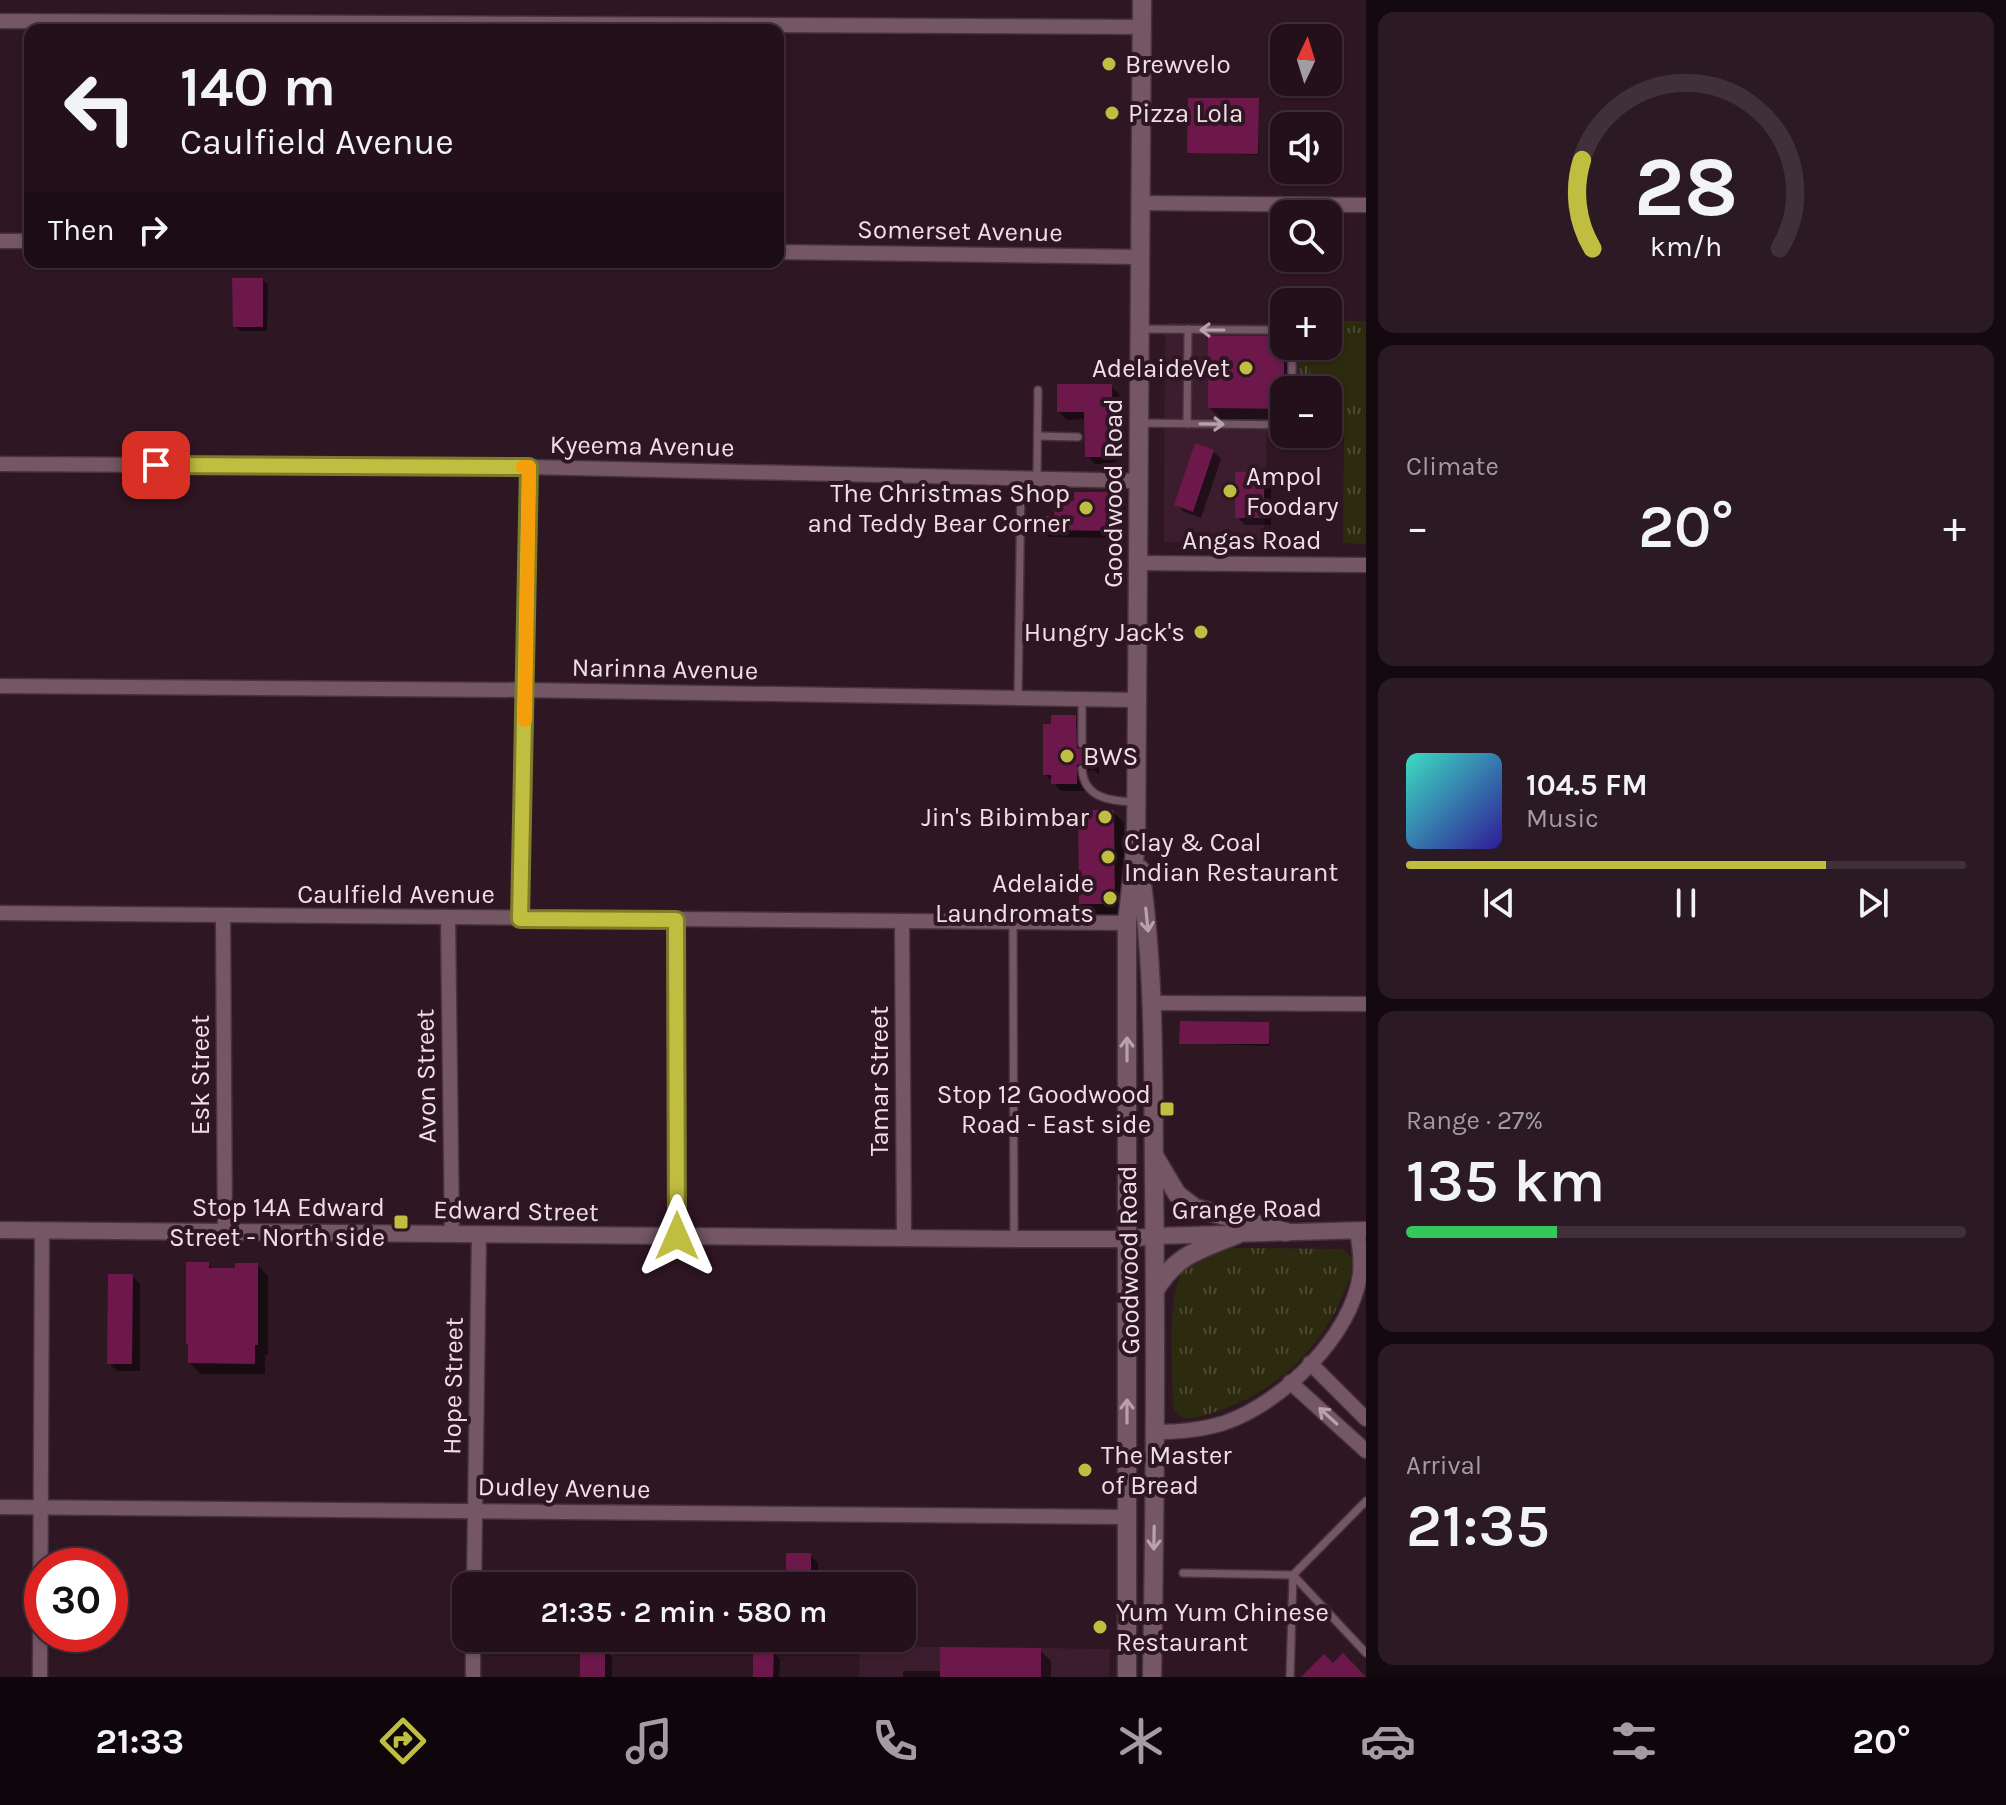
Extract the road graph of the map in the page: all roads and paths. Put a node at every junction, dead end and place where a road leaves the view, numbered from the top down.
1 (1142, 0) edge
2 (0, 21) edge
3 (113, 24) edge
4 (784, 27) edge
5 (1142, 27) junction
6 (1141, 203) junction
7 (1366, 205) edge
8 (0, 241) edge
9 (24, 241) edge
10 (784, 252) edge
11 (1140, 257) junction
12 (1140, 329) junction
13 (1188, 329) junction
14 (1270, 330) edge
15 (1038, 390) dead end
16 (1139, 423) junction
17 (1187, 424) junction
18 (1270, 425) edge
19 (1038, 436) junction
20 (1078, 437) dead end
21 (0, 464) edge
22 (529, 467) junction
23 (1021, 479) junction
24 (1037, 479) junction
25 (1139, 481) junction
26 (1138, 563) junction
27 (1366, 565) edge
28 (0, 686) edge
29 (526, 690) junction
30 (1018, 699) junction
31 (1082, 700) junction
32 (1137, 700) junction
33 (1082, 744) dead end
34 (1082, 769) dead end
35 (1136, 802) junction
36 (1136, 843) junction
37 (0, 913) edge
38 (223, 917) junction
39 (448, 918) junction
40 (520, 919) junction
41 (676, 920) junction
42 (902, 923) junction
43 (1013, 923) junction
44 (1127, 923) junction
45 (1151, 1003) junction
46 (1366, 1004) edge
47 (1154, 1154) junction
48 (0, 1230) edge
49 (1362, 1230) edge
50 (42, 1231) junction
51 (225, 1232) junction
52 (1286, 1232) junction
53 (452, 1234) junction
54 (1238, 1234) junction
55 (479, 1235) junction
56 (677, 1236) junction
57 (1155, 1236) junction
58 (904, 1238) junction
59 (1014, 1239) junction
60 (1128, 1239) junction
61 (1155, 1290) junction
62 (1310, 1363) junction
63 (1290, 1382) junction
64 (1366, 1419) edge
65 (1156, 1432) junction
66 (1366, 1451) edge
67 (1366, 1501) edge
68 (0, 1507) edge
69 (41, 1508) junction
70 (475, 1511) junction
71 (1127, 1517) junction
72 (474, 1572) edge
73 (1183, 1573) dead end
74 (1293, 1575) junction
75 (473, 1652) edge
76 (1366, 1653) edge
77 (40, 1677) edge
78 (473, 1677) edge
79 (1127, 1677) edge
80 (1152, 1677) edge
81 (1290, 1677) edge

1 - 5 main road, Goodwood Road
2 - 3 street
4 - 5 street
5 - 6 main road, Goodwood Road
6 - 7 street
6 - 11 main road, Goodwood Road
8 - 9 street
10 - 11 street, Somerset Avenue
11 - 12 main road, Goodwood Road
12 - 13 lane
12 - 16 main road, Goodwood Road
14 -> 13 lane
13 - 17 lane
15 - 19 lane
16 - 17 lane
16 - 25 main road, Goodwood Road
17 -> 18 lane
19 - 20 lane
19 - 24 lane
21 - 22 street, Kyeema Avenue
22 - 23 street, Kyeema Avenue
22 - 29 street
23 - 24 street, Kyeema Avenue
23 - 30 lane
24 - 25 street, Kyeema Avenue
25 - 26 main road, Goodwood Road
26 - 27 street, Angas Road
26 - 32 main road, Goodwood Road
28 - 29 street, Narinna Avenue
29 - 30 street, Narinna Avenue
29 - 40 street
30 - 31 street, Narinna Avenue
31 - 32 street, Narinna Avenue
31 - 33 lane
32 - 35 main road, Goodwood Road
34 - 35 lane
35 - 36 main road, Goodwood Road
36 - 44 main road, Goodwood Road
36 -> 45 main road, Goodwood Road
37 - 38 street, Caulfield Avenue
38 - 39 street, Caulfield Avenue
38 - 51 street, Esk Street
39 - 40 street, Caulfield Avenue
39 - 53 street, Avon Street
40 - 41 street, Caulfield Avenue
41 - 42 street, Caulfield Avenue
41 - 56 street
42 - 43 street, Caulfield Avenue
42 - 58 street, Tamar Street
43 - 44 street, Caulfield Avenue
43 - 59 lane
60 -> 44 main road, Goodwood Road
45 - 46 street
45 - 47 main road, Goodwood Road
47 - 52 main road
47 - 57 main road, Goodwood Road
48 - 50 street, Edward Street
49 - 52 street, Grange Road
49 - 62 street
50 - 51 street, Edward Street
50 - 69 street
51 - 53 street, Edward Street
52 - 54 street, Grange Road
53 - 55 street, Edward Street
54 - 57 street, Grange Road
54 - 61 main road
55 - 56 street, Edward Street
55 - 70 street, Hope Street
56 - 58 street, Edward Street
57 - 60 street, Grange Road
57 - 61 main road, Goodwood Road
58 - 59 street, Edward Street
59 - 60 street, Edward Street
71 -> 60 main road, Goodwood Road
61 - 65 main road, Goodwood Road
62 - 63 street
62 - 64 street
63 - 65 street
66 -> 63 street
65 -> 80 main road, Goodwood Road
67 - 74 lane
68 - 69 street, Dudley Avenue
69 - 70 street, Dudley Avenue
69 - 77 street
70 - 71 street, Dudley Avenue
70 - 72 street, Hope Street
71 - 79 main road, Goodwood Road
73 - 74 lane
74 - 76 lane
74 - 81 lane
75 - 78 street

